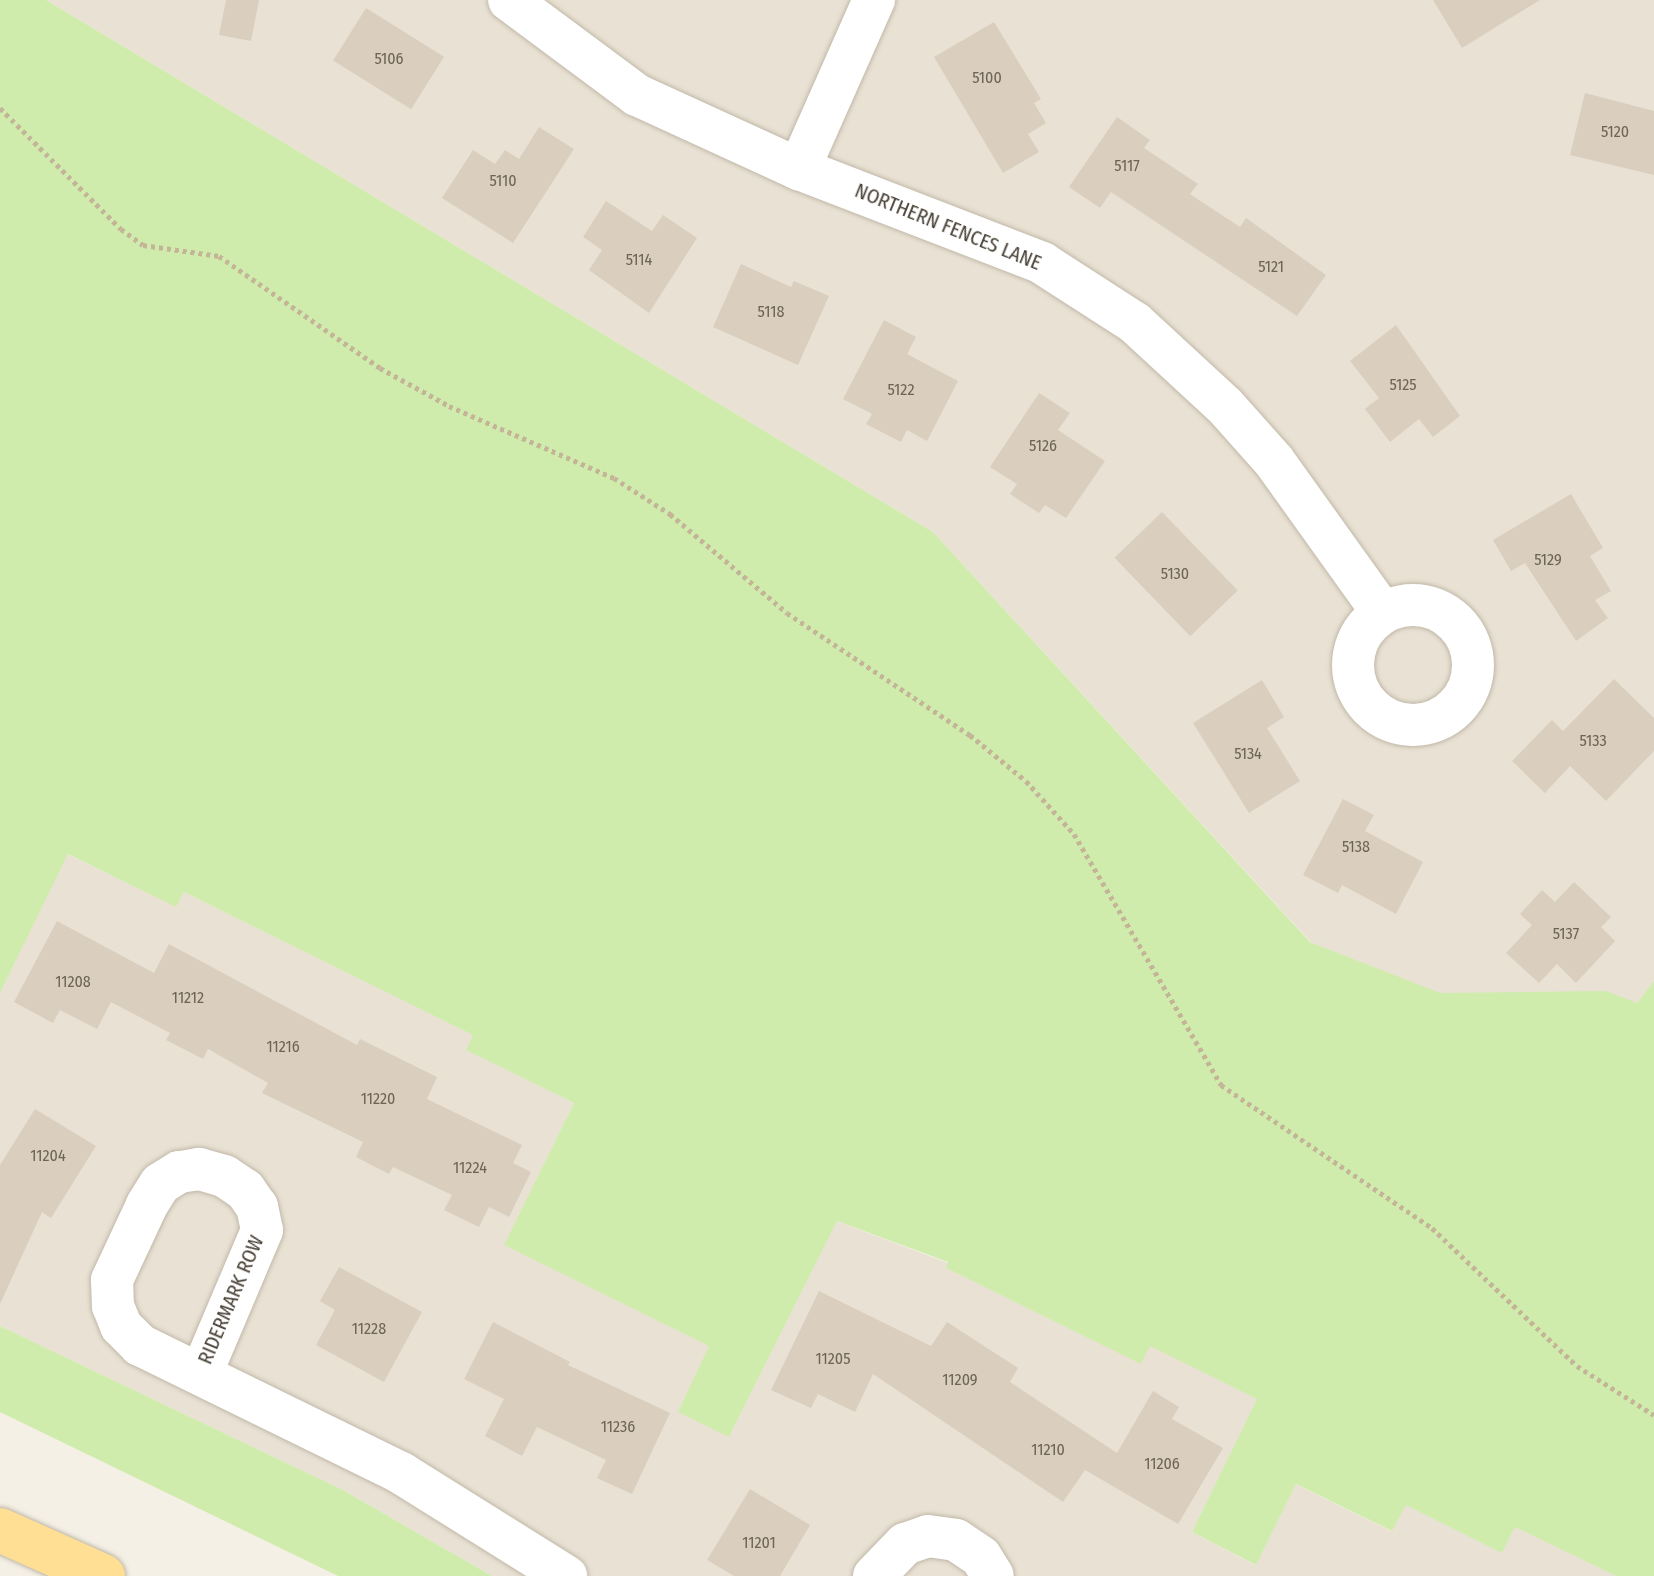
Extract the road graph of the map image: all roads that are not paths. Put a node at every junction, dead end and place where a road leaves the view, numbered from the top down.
1 (509, 0) edge
2 (874, 0) edge
3 (799, 169) junction
4 (1382, 612) dead end
5 (201, 1374) junction
6 (0, 1530) edge
7 (103, 1576) edge
8 (566, 1576) edge
9 (874, 1576) edge
10 (993, 1576) edge

1 - 3 street, NORTHERN FENCES LANE
2 - 3 street
3 - 4 street, NORTHERN FENCES LANE
5 - 5 street, RIDERMARK ROW
5 - 8 street, RIDERMARK ROW
6 - 7 main road
9 - 10 street

